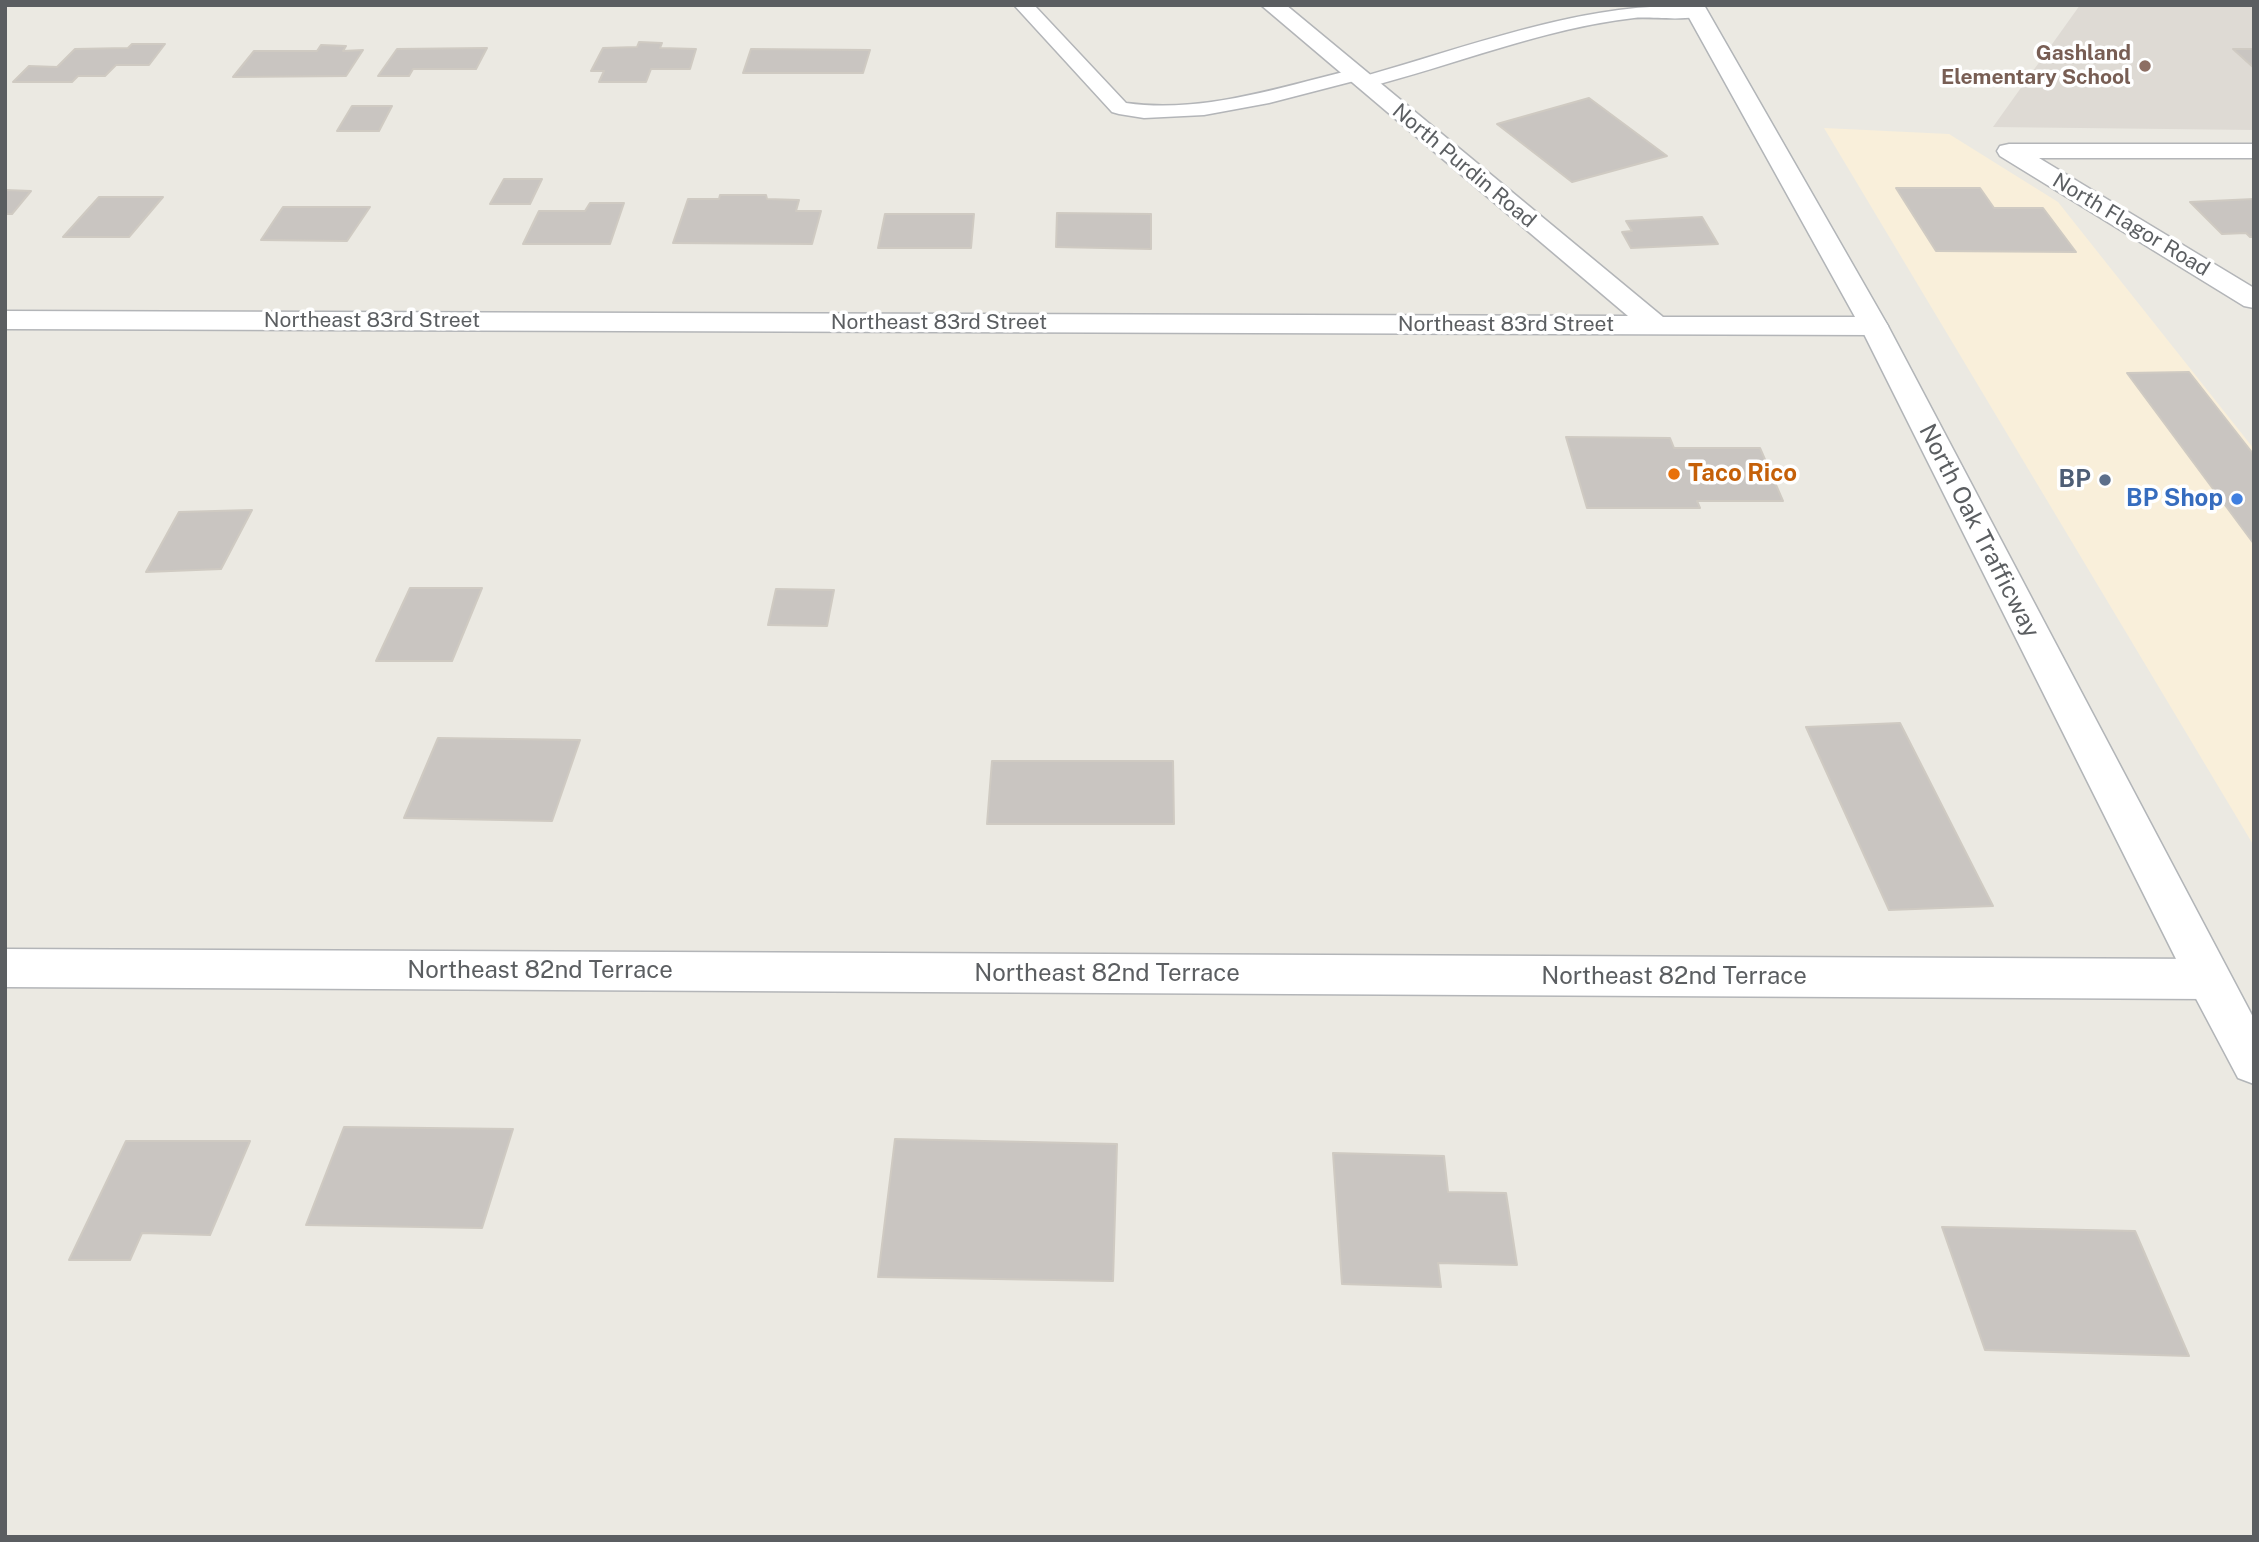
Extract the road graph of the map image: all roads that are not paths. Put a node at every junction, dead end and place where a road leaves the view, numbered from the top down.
1 (1023, 5) edge
2 (1272, 5) edge
3 (1695, 9) edge
4 (1359, 78) junction
5 (2254, 151) edge
6 (2254, 300) edge
7 (5, 320) edge
8 (1657, 326) junction
9 (1874, 326) junction
10 (5, 968) edge
11 (2208, 979) junction
12 (2252, 1056) edge

1 - 4 lane
2 - 4 street, North Purdin Road
3 - 4 lane
3 - 9 street, North Oak Trafficway
4 - 8 street, North Purdin Road
5 - 6 street, North Flagor Road
7 - 8 street, Northeast 83rd Street
8 - 9 street, Northeast 83rd Street
9 - 11 street, North Oak Trafficway
10 - 11 street, Northeast 82nd Terrace
11 - 12 street, North Oak Trafficway

